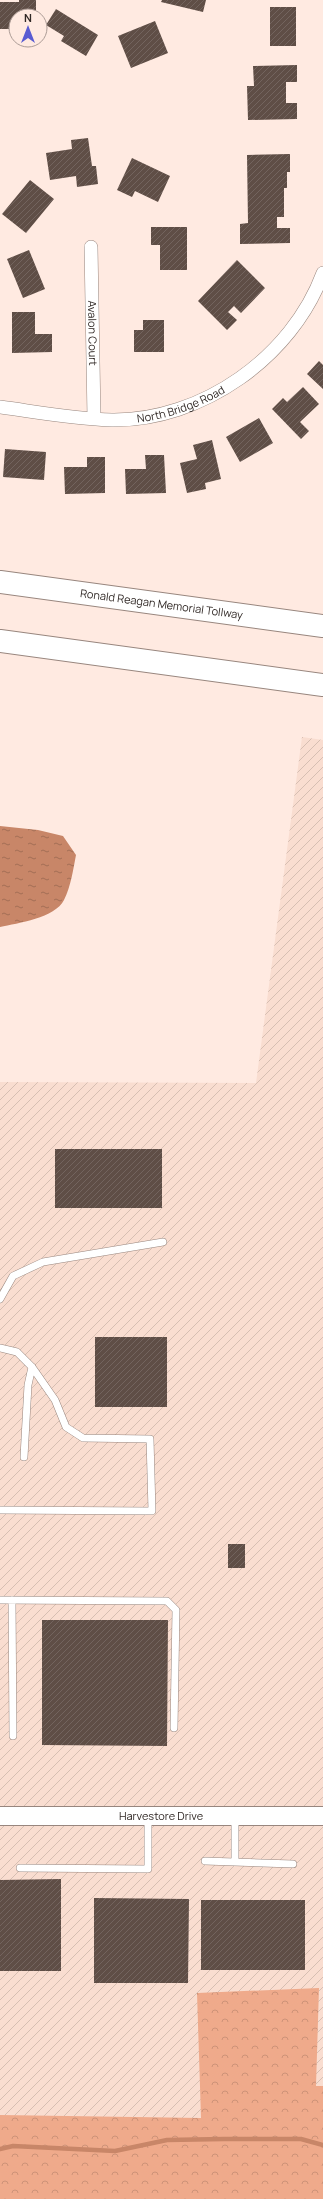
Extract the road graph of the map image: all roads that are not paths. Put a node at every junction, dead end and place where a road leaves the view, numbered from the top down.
1 (91, 248) dead end
2 (323, 273) edge
3 (319, 290) edge
4 (0, 407) edge
5 (94, 418) junction
6 (0, 582) edge
7 (323, 626) edge
8 (0, 640) edge
9 (323, 684) edge
10 (163, 1242) dead end
11 (0, 1299) edge
12 (0, 1348) edge
13 (32, 1368) junction
14 (24, 1457) dead end
15 (0, 1510) edge
16 (0, 1600) edge
17 (12, 1600) junction
18 (174, 1728) dead end
19 (13, 1736) dead end
20 (0, 1816) edge
21 (148, 1816) junction
22 (235, 1816) junction
23 (323, 1816) edge
24 (205, 1861) dead end
25 (235, 1862) junction
26 (293, 1864) dead end
27 (20, 1868) dead end

1 - 5 street, Avalon Court
2 - 3 street, North Bridge Road
3 - 5 street, North Bridge Road
4 - 5 street, North Bridge Road
6 - 7 highway, Ronald Reagan Memorial Tollway
8 - 9 highway
10 - 11 lane
12 - 13 lane
13 - 14 lane
13 - 15 lane
16 - 17 lane
17 - 18 lane
17 - 19 lane
20 - 21 street, Harvestore Drive
21 - 22 street, Harvestore Drive
21 - 27 lane
22 - 23 street, Harvestore Drive
22 - 25 lane
24 - 25 lane
25 - 26 lane

